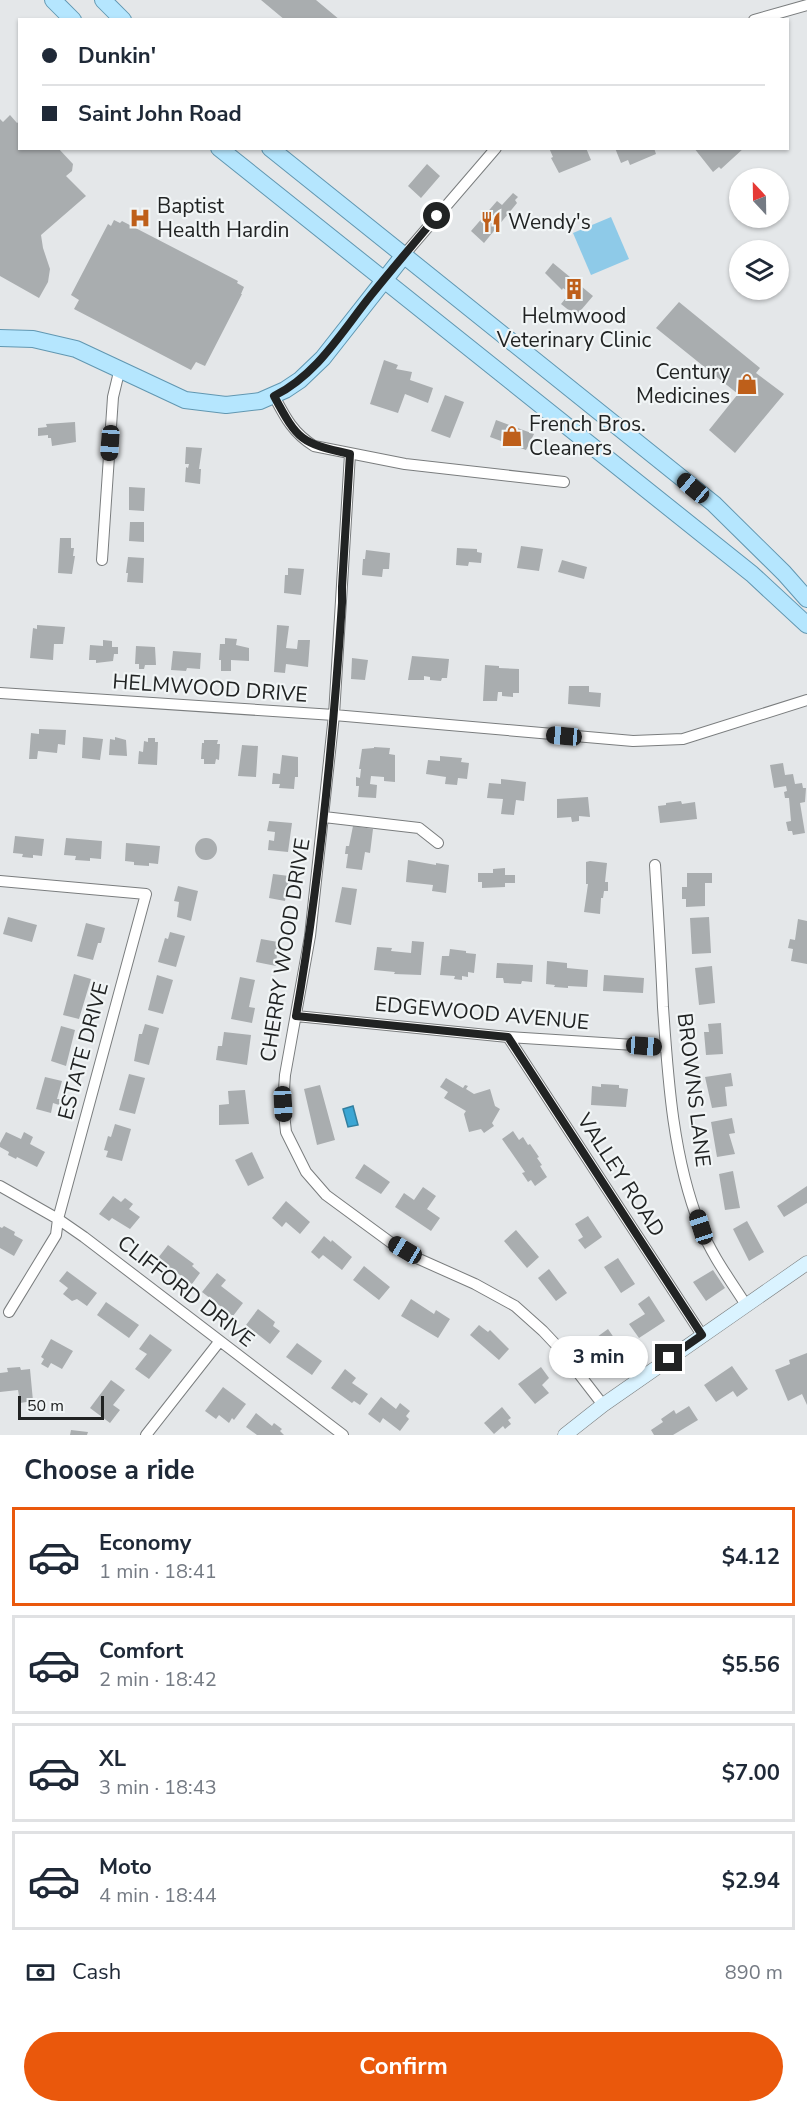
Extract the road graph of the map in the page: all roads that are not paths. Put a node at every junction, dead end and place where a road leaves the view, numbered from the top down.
1 (53, 0) edge
2 (103, 0) edge
3 (807, 5) edge
4 (71, 18) edge
5 (121, 18) edge
6 (761, 18) edge
7 (222, 150) edge
8 (273, 150) edge
9 (494, 150) edge
10 (404, 255) junction
11 (384, 280) junction
12 (0, 338) edge
13 (120, 368) junction
14 (274, 396) junction
15 (350, 454) junction
16 (564, 482) dead end
17 (102, 560) dead end
18 (807, 599) edge
19 (807, 625) edge
20 (0, 693) edge
21 (807, 699) edge
22 (334, 715) junction
23 (324, 817) junction
24 (438, 843) dead end
25 (655, 865) dead end
26 (0, 881) edge
27 (296, 1016) junction
28 (508, 1037) junction
29 (666, 1047) junction
30 (0, 1186) edge
31 (58, 1219) junction
32 (807, 1263) edge
33 (746, 1305) junction
34 (9, 1312) dead end
35 (702, 1335) junction
36 (219, 1342) junction
37 (603, 1405) junction
38 (567, 1434) edge
39 (146, 1435) edge
40 (342, 1435) edge

1 - 4 main road
2 - 5 main road
3 - 6 street
7 - 11 main road
8 - 10 main road
9 - 10 street
10 - 11 main road
10 - 18 main road
11 - 14 main road
11 - 19 main road
12 - 13 main road
13 - 14 main road
13 - 17 street
14 - 15 street
15 - 16 street
15 - 22 street, CHERRY WOOD DRIVE
20 - 22 street, HELMWOOD DRIVE
21 - 22 street, HELMWOOD DRIVE
22 - 23 street, CHERRY WOOD DRIVE
23 - 24 street
23 - 27 street, CHERRY WOOD DRIVE
25 - 29 street, BROWNS LANE
26 - 31 street, ESTATE DRIVE
27 - 28 street, EDGEWOOD AVENUE
27 - 37 street, CHERRY WOOD DRIVE
28 - 29 street, EDGEWOOD AVENUE
28 - 35 street, VALLEY ROAD
29 - 33 street, BROWNS LANE
30 - 31 street, CLIFFORD DRIVE
31 - 34 street, ESTATE DRIVE
31 - 36 street, CLIFFORD DRIVE
32 - 33 street
33 - 35 street
35 - 37 street
36 - 39 street
36 - 40 street, CLIFFORD DRIVE
37 - 38 street

